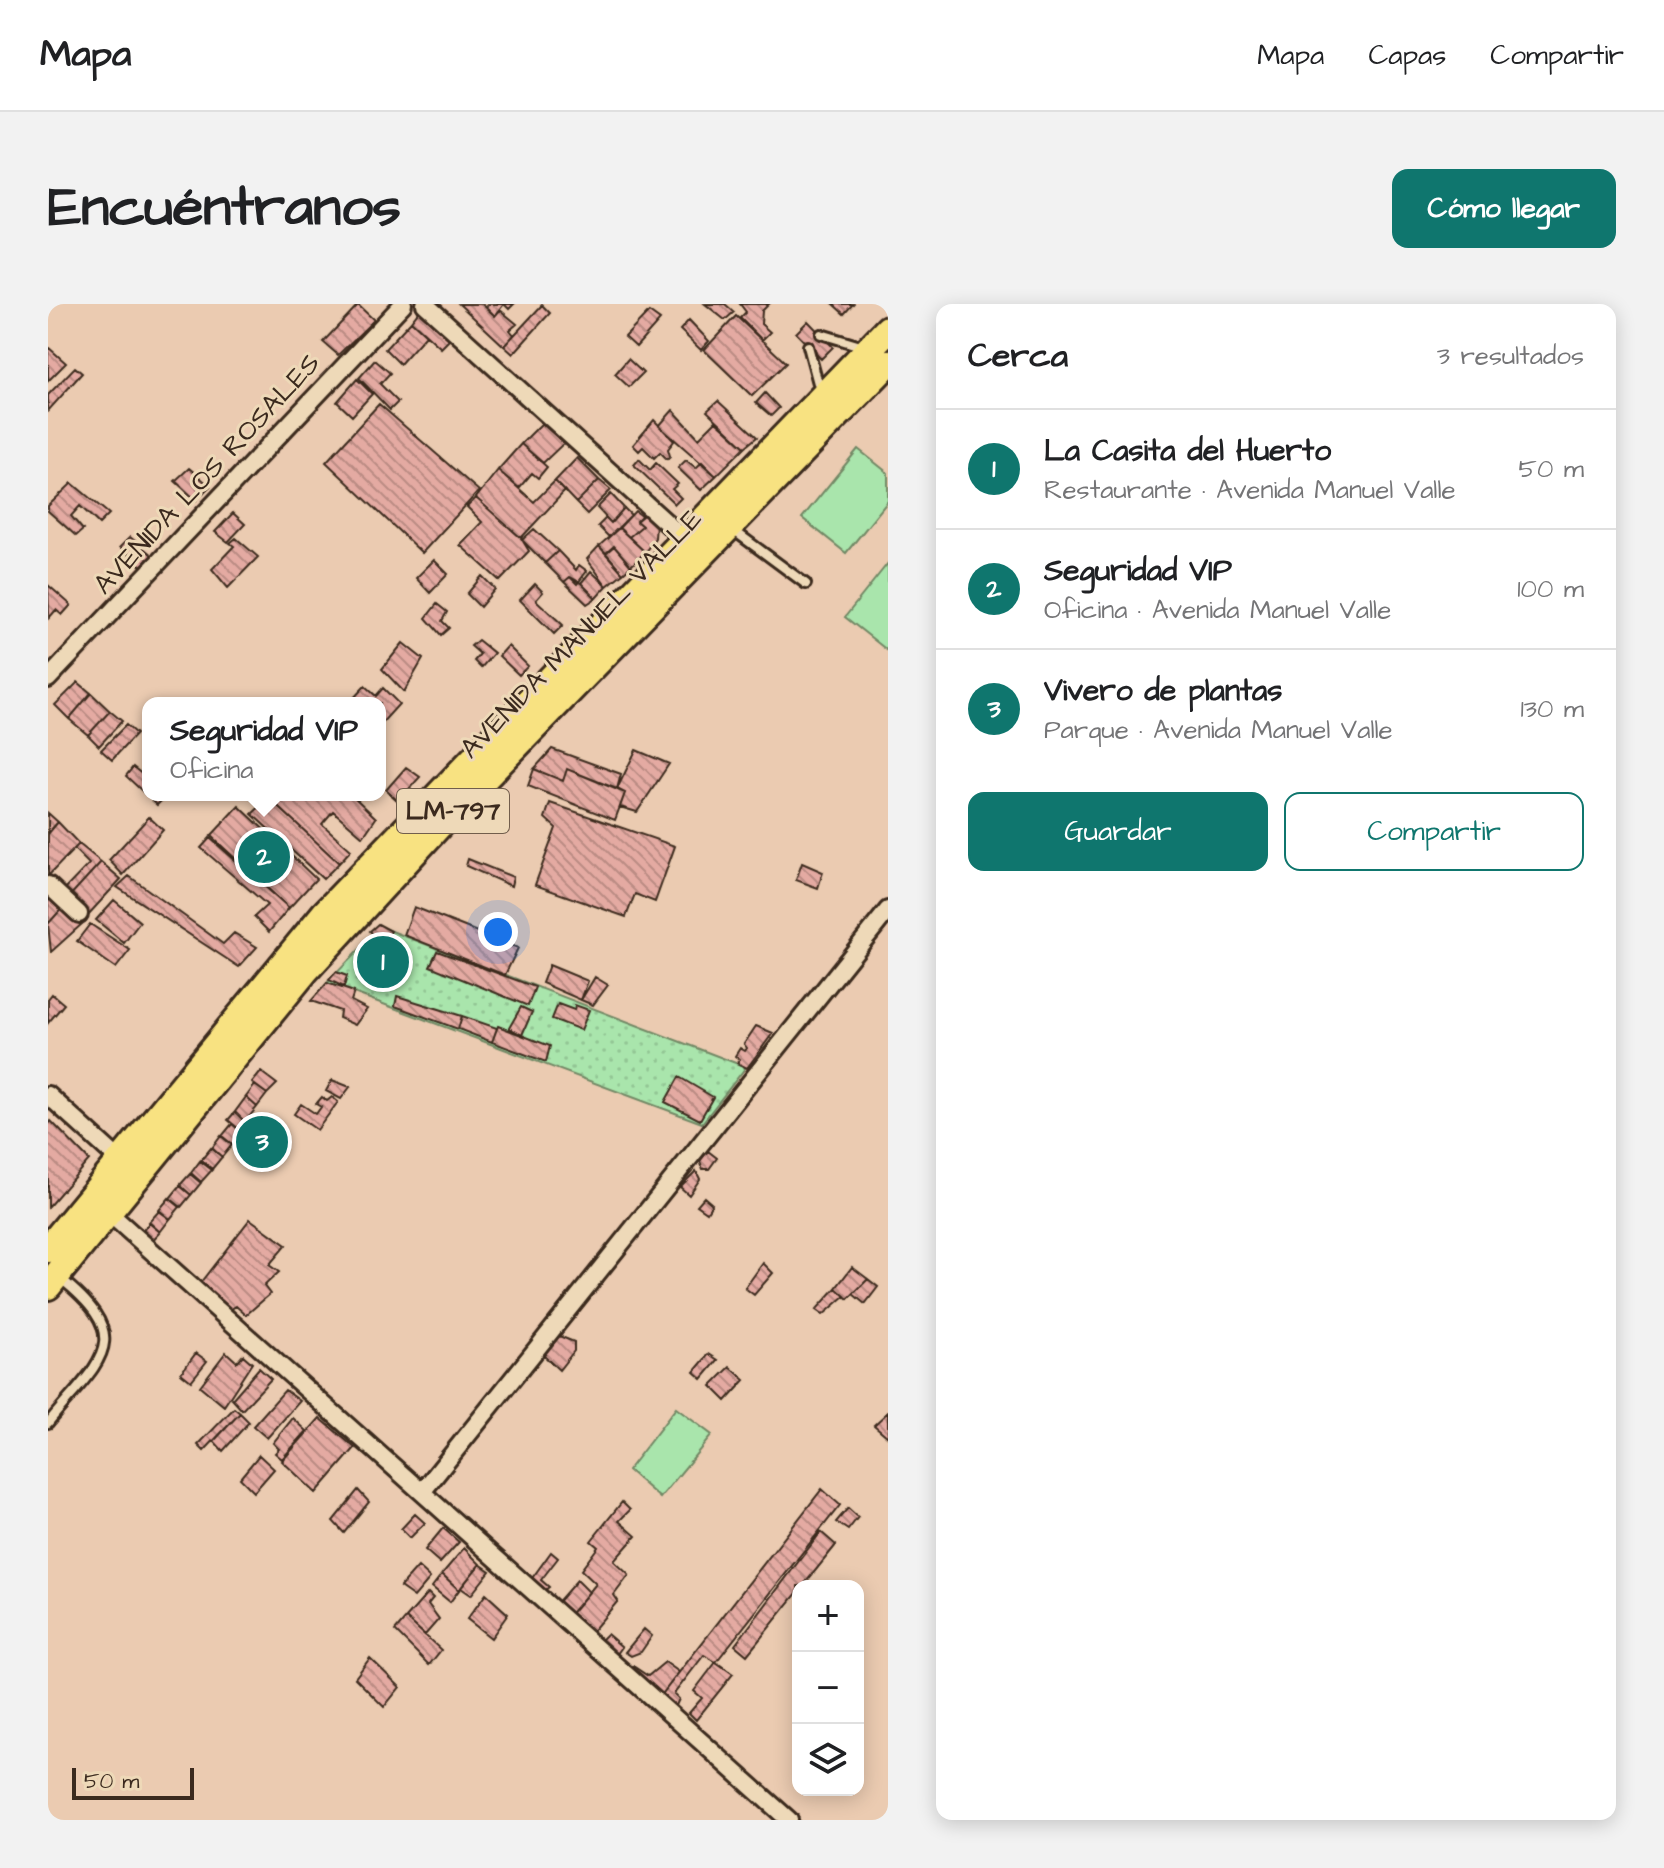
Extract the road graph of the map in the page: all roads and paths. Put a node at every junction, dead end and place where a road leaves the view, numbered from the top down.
1 (403, 304) edge
2 (425, 304) edge
3 (888, 329) edge
4 (821, 334) dead end
5 (808, 346) dead end
6 (878, 356) edge
7 (822, 398) junction
8 (729, 527) junction
9 (693, 547) junction
10 (806, 584) dead end
11 (48, 679) edge
12 (48, 885) edge
13 (888, 910) edge
14 (79, 914) dead end
15 (48, 1095) edge
16 (129, 1169) junction
17 (108, 1212) junction
18 (48, 1249) edge
19 (52, 1281) edge
20 (48, 1423) edge
21 (422, 1492) junction
22 (789, 1820) edge

1 - 11 street, AVENIDA LOS ROSALES
2 - 9 street
3 - 6 main road, AVENIDA MANUEL VALLE / LM-797
4 - 6 lane
5 - 7 lane
6 - 7 main road, AVENIDA MANUEL VALLE / LM-797
6 - 8 main road, AVENIDA MANUEL VALLE / LM-797
7 - 9 main road, AVENIDA MANUEL VALLE / LM-797
8 - 9 main road, AVENIDA MANUEL VALLE / LM-797
8 - 10 lane
9 - 16 main road, AVENIDA MANUEL VALLE / LM-797
12 - 14 street
13 - 21 street
15 - 16 street
16 - 17 main road, AVENIDA MANUEL VALLE / LM-797
16 - 18 main road, AVENIDA MANUEL VALLE / LM-797
17 - 19 main road, AVENIDA MANUEL VALLE / LM-797
17 - 21 street
19 - 20 lane
21 - 22 street

